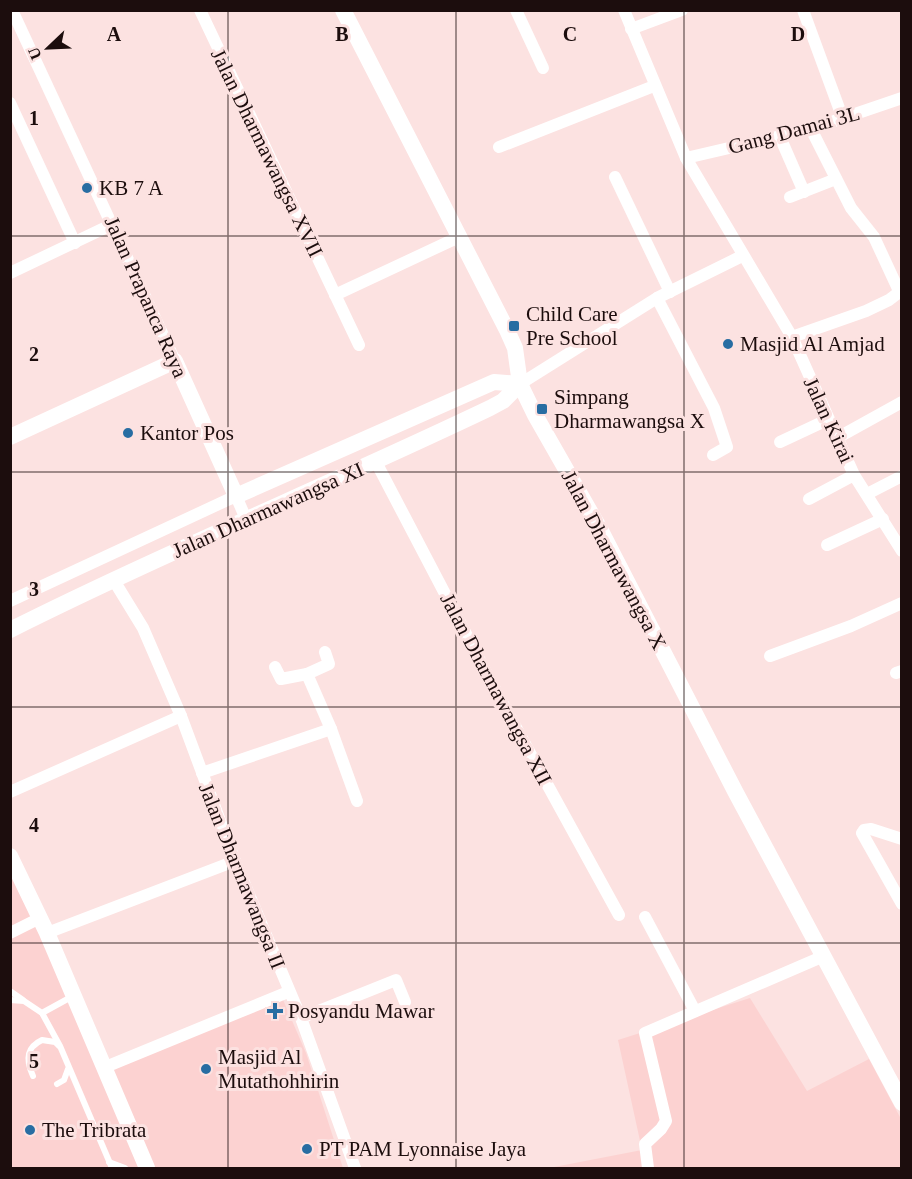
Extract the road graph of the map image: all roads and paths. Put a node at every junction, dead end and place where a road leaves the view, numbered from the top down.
1 (12, 10) edge
2 (200, 10) edge
3 (343, 10) edge
4 (516, 10) edge
5 (624, 10) edge
6 (682, 10) edge
7 (803, 10) edge
8 (631, 29) junction
9 (543, 68) dead end
10 (654, 86) junction
11 (902, 98) edge
12 (10, 103) edge
13 (843, 119) junction
14 (812, 129) junction
15 (780, 137) junction
16 (499, 147) dead end
17 (686, 158) junction
18 (615, 177) dead end
19 (836, 179) junction
20 (804, 192) junction
21 (790, 197) dead end
22 (113, 224) junction
23 (459, 237) junction
24 (75, 243) junction
25 (742, 256) junction
26 (10, 273) edge
27 (900, 291) edge
28 (670, 292) junction
29 (335, 295) junction
30 (657, 298) junction
31 (792, 337) junction
32 (359, 345) dead end
33 (175, 361) junction
34 (520, 384) junction
35 (902, 402) edge
36 (827, 420) junction
37 (10, 437) edge
38 (837, 438) junction
39 (780, 442) dead end
40 (713, 455) dead end
41 (376, 462) junction
42 (854, 475) junction
43 (902, 476) edge
44 (867, 494) junction
45 (236, 496) junction
46 (809, 499) dead end
47 (246, 519) junction
48 (883, 519) junction
49 (826, 545) dead end
50 (901, 548) edge
51 (113, 579) junction
52 (10, 601) edge
53 (902, 603) edge
54 (10, 630) edge
55 (325, 652) dead end
56 (770, 656) dead end
57 (275, 667) dead end
58 (307, 674) junction
59 (181, 717) junction
60 (331, 729) junction
61 (202, 773) junction
62 (10, 792) edge
63 (357, 801) dead end
64 (902, 838) edge
65 (10, 856) edge
66 (235, 861) junction
67 (902, 904) edge
68 (619, 915) dead end
69 (645, 917) dead end
70 (44, 926) junction
71 (10, 933) edge
72 (824, 956) junction
73 (10, 991) edge
74 (288, 992) junction
75 (73, 996) junction
76 (10, 1000) edge
77 (24, 1001) junction
78 (405, 1002) dead end
79 (695, 1011) junction
80 (42, 1013) junction
81 (301, 1018) junction
82 (60, 1046) junction
83 (68, 1066) junction
84 (103, 1068) junction
85 (33, 1076) dead end
86 (57, 1084) dead end
87 (902, 1103) edge
88 (110, 1165) edge
89 (125, 1168) edge
90 (147, 1168) edge
91 (355, 1168) edge
92 (648, 1168) edge

1 - 22 street, Jalan Prapanca Raya
2 - 29 street, Jalan Dharmawangsa XVII
3 - 23 street, Jalan Dharmawangsa X
4 - 9 street
5 - 8 street, Jalan Kirai
6 - 8 street
7 - 13 street
8 - 10 street, Jalan Kirai
10 - 16 street
10 - 17 street, Jalan Kirai
11 - 13 street, Gang Damai 3L
12 - 24 street
13 - 14 street, Gang Damai 3L
14 - 15 street, Gang Damai 3L
14 - 19 street
15 - 17 street, Gang Damai 3L
15 - 20 street
17 - 25 street, Jalan Kirai
18 - 28 street
19 - 20 street
19 - 27 street
20 - 21 street
22 - 24 street
22 - 33 street, Jalan Prapanca Raya
23 - 29 street
23 - 34 street, Jalan Dharmawangsa X
24 - 26 street
25 - 28 street
25 - 31 street, Jalan Kirai
27 - 31 street
28 - 30 street
29 - 32 street, Jalan Dharmawangsa XVII
30 - 34 street
30 - 40 street
31 - 36 street, Jalan Kirai
33 - 37 street
33 - 45 street, Jalan Prapanca Raya
34 - 41 street, Jalan Dharmawangsa XI
34 - 45 street
34 - 72 street, Jalan Dharmawangsa X
35 - 38 street
36 - 38 street, Jalan Kirai
36 - 39 street
38 - 42 street, Jalan Kirai
41 - 47 street, Jalan Dharmawangsa XI
41 - 68 street, Jalan Dharmawangsa XII
42 - 44 street, Jalan Kirai
42 - 46 street
43 - 44 street
44 - 48 street, Jalan Kirai
45 - 47 street, Jalan Prapanca Raya
45 - 52 street
47 - 51 street, Jalan Dharmawangsa XI
48 - 49 street
48 - 50 street, Jalan Kirai
51 - 54 street, Jalan Dharmawangsa XI
51 - 59 street, Jalan Dharmawangsa II
53 - 56 street
55 - 58 street
57 - 58 street
58 - 60 street
59 - 61 street, Jalan Dharmawangsa II
59 - 62 street
60 - 61 street
60 - 63 street
61 - 66 street, Jalan Dharmawangsa II
64 - 67 street
65 - 70 street
66 - 70 street
66 - 74 street, Jalan Dharmawangsa II
69 - 79 street
70 - 71 street
70 - 75 street
72 - 79 street
72 - 87 street, Jalan Dharmawangsa X
73 - 77 lane
74 - 81 street
74 - 84 street, Jalan Dharmawangsa II
75 - 80 lane
75 - 84 street
76 - 77 lane
77 - 80 lane
78 - 81 street
79 - 92 street
80 - 82 lane
81 - 91 street
82 - 83 lane
82 - 85 lane
83 - 86 lane
83 - 88 lane
84 - 90 street
88 - 89 lane

